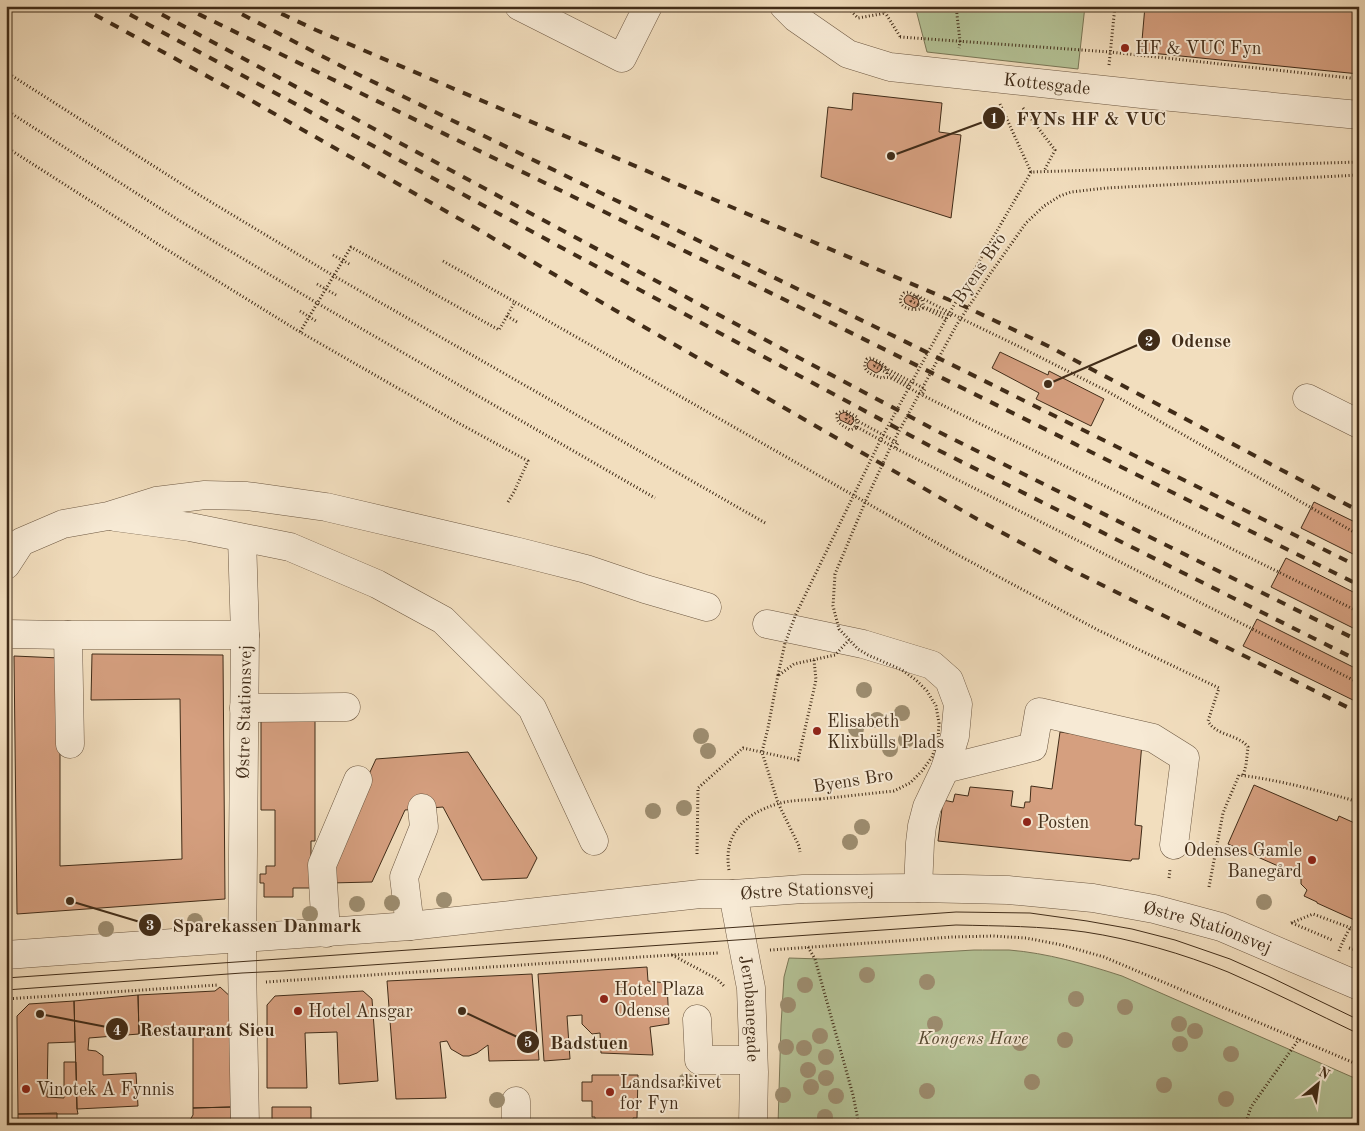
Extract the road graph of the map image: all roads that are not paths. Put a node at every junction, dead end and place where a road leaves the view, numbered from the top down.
1 (519, 6) edge
2 (648, 6) edge
3 (784, 6) edge
4 (1359, 115) edge
5 (1307, 398) dead end
6 (1359, 424) edge
7 (108, 516) junction
8 (242, 538) junction
9 (6, 565) edge
10 (707, 607) dead end
11 (767, 624) dead end
12 (6, 634) edge
13 (68, 635) junction
14 (245, 635) junction
15 (346, 707) dead end
16 (244, 708) junction
17 (70, 744) dead end
18 (945, 769) junction
19 (358, 780) dead end
20 (422, 808) dead end
21 (594, 840) dead end
22 (1174, 845) dead end
23 (918, 888) junction
24 (734, 894) junction
25 (410, 926) junction
26 (326, 933) junction
27 (242, 937) junction
28 (6, 955) edge
29 (1359, 986) edge
30 (697, 1019) dead end
31 (754, 1060) junction
32 (245, 1125) edge
33 (753, 1125) edge

1 - 2 street
3 - 4 street, Kottesgade
5 - 6 street
7 - 8 street
7 - 9 street
7 - 10 street
8 - 14 street
8 - 21 street
11 - 18 street
12 - 13 street, Østre Stationsvej
13 - 14 street, Østre Stationsvej
13 - 17 street
14 - 16 street, Østre Stationsvej
15 - 16 street
16 - 27 street, Østre Stationsvej
18 - 22 street
18 - 23 street
19 - 26 street
20 - 25 street
23 - 24 street, Østre Stationsvej
23 - 29 street, Østre Stationsvej
24 - 25 street, Østre Stationsvej
24 - 31 street, Jernbanegade
25 - 26 street, Østre Stationsvej
26 - 27 street, Østre Stationsvej
27 - 28 street, Østre Stationsvej
27 - 32 street
30 - 31 street
31 - 33 street, Jernbanegade

